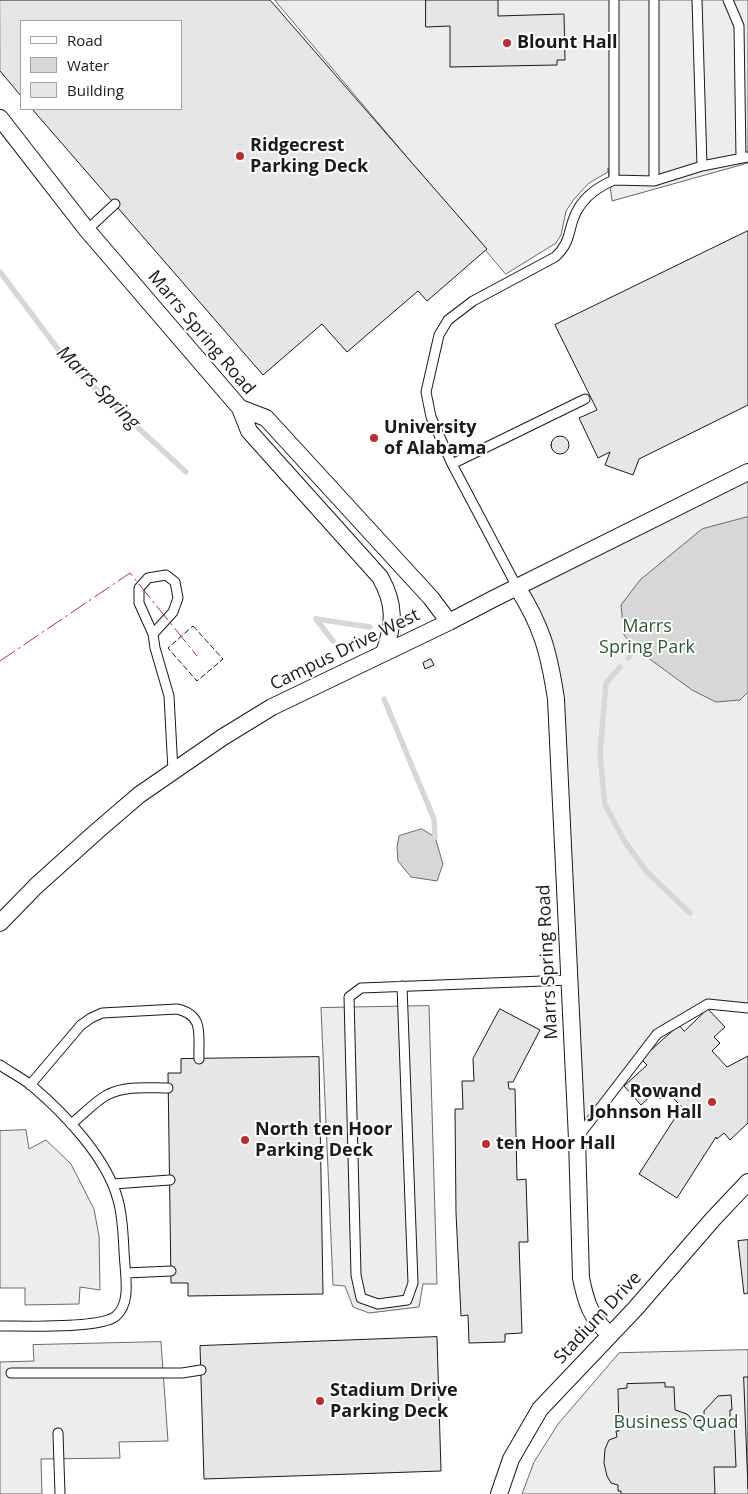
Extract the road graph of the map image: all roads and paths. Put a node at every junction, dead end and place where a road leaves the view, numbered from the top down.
1 (614, 0) edge
2 (654, 0) edge
3 (697, 0) edge
4 (728, 0) edge
5 (743, 50) edge
6 (0, 118) edge
7 (745, 158) edge
8 (702, 166) junction
9 (614, 180) junction
10 (654, 181) junction
11 (115, 204) dead end
12 (87, 230) junction
13 (585, 399) dead end
14 (240, 408) junction
15 (452, 464) junction
16 (748, 472) edge
17 (517, 587) junction
18 (449, 622) junction
19 (153, 634) junction
20 (384, 653) junction
21 (173, 771) junction
22 (0, 923) edge
23 (569, 980) junction
24 (402, 986) junction
25 (748, 1008) edge
26 (199, 1059) dead end
27 (0, 1065) edge
28 (30, 1085) junction
29 (168, 1088) dead end
30 (71, 1124) junction
31 (577, 1139) junction
32 (170, 1180) dead end
33 (748, 1182) edge
34 (113, 1184) junction
35 (171, 1271) dead end
36 (126, 1273) junction
37 (0, 1326) edge
38 (610, 1335) junction
39 (201, 1370) dead end
40 (11, 1373) dead end
41 (58, 1433) dead end
42 (60, 1494) edge
43 (499, 1494) edge

1 - 9 lane
2 - 10 lane
3 - 8 lane
4 - 5 lane
5 - 7 lane
6 - 12 street, Marrs Spring Road
7 - 8 lane
8 - 10 lane
9 - 10 lane
9 - 15 lane
11 - 12 lane
12 - 14 street, Marrs Spring Road
13 - 15 lane
14 - 18 street
14 - 20 street, Marrs Spring Road
15 - 17 lane
16 - 17 street, Campus Drive West
17 - 18 street, Campus Drive West
17 - 23 street, Marrs Spring Road
18 - 20 street, Campus Drive West
19 - 19 lane
19 - 21 lane
20 - 21 street, Campus Drive West
21 - 22 street, Campus Drive West
23 - 24 lane
23 - 31 street, Marrs Spring Road
24 - 24 lane
25 - 31 lane
26 - 28 lane
27 - 28 lane
28 - 30 lane
29 - 30 lane
30 - 34 lane
31 - 38 street, Marrs Spring Road
32 - 34 lane
33 - 38 street, Stadium Drive
34 - 36 lane
35 - 36 lane
36 - 37 lane
38 - 43 street, Stadium Drive
39 - 40 lane
41 - 42 lane

